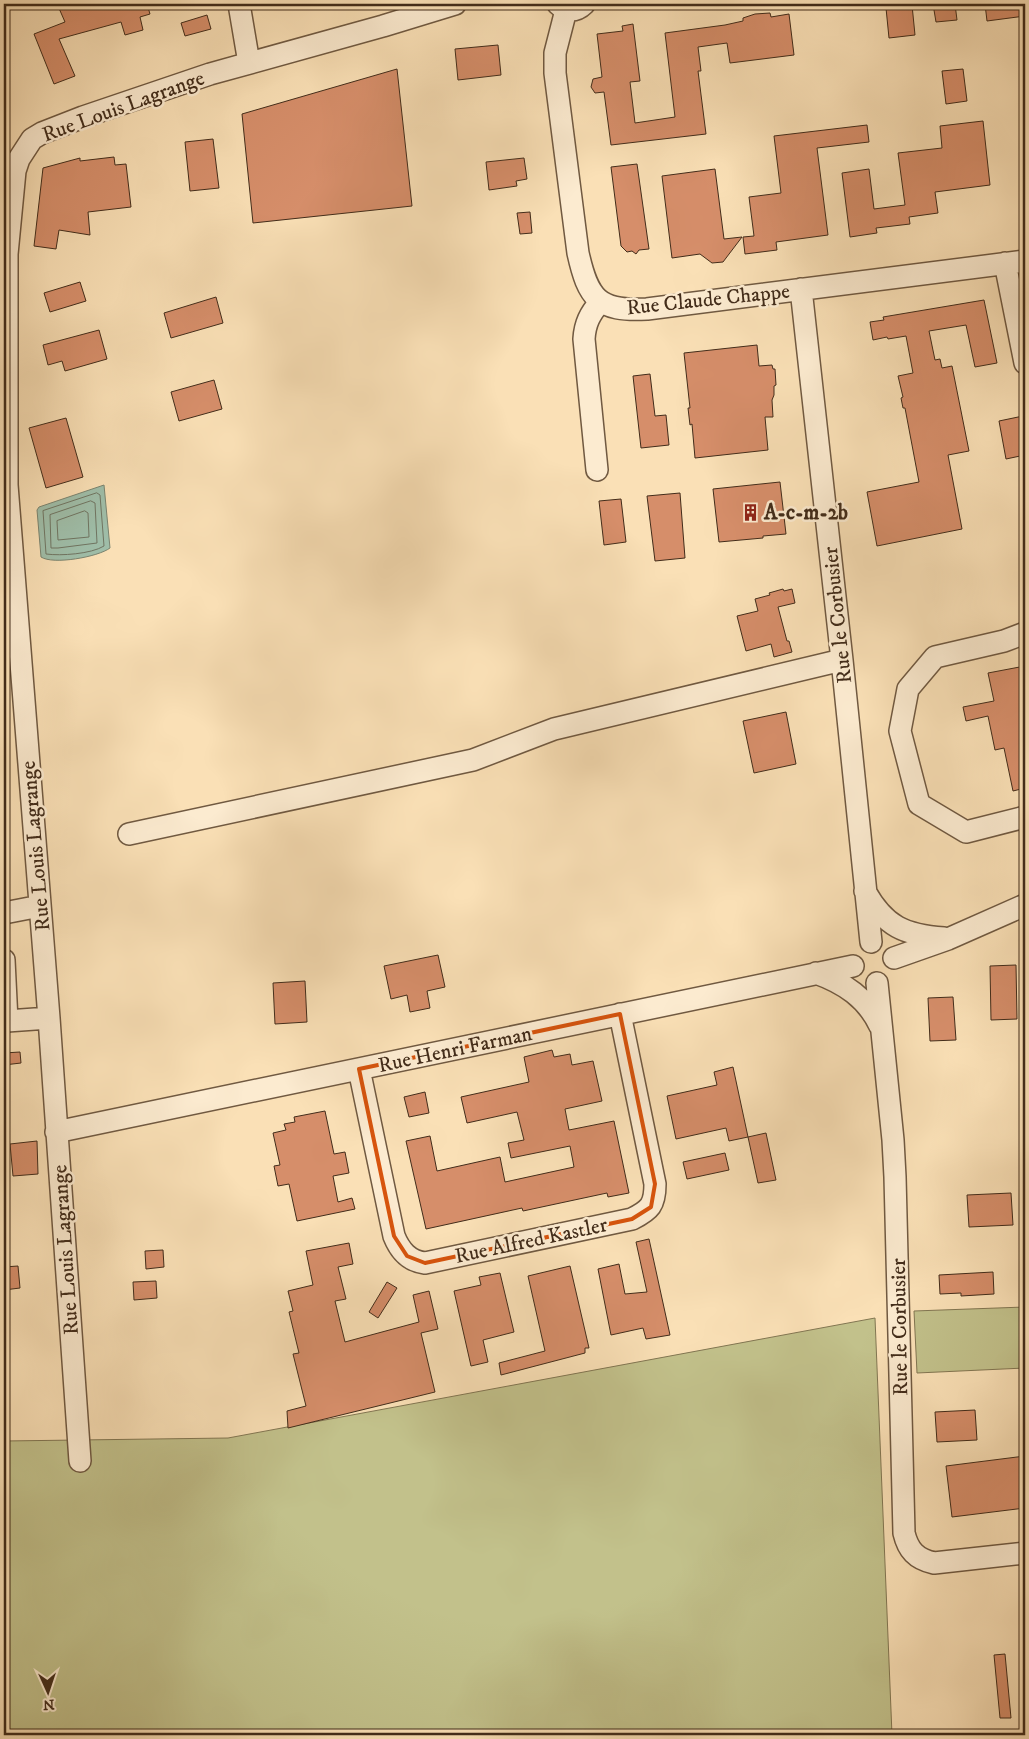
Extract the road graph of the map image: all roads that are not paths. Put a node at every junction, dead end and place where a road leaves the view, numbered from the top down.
1 (239, 4) edge
2 (455, 4) edge
3 (569, 6) edge
4 (249, 62) junction
5 (11, 158) edge
6 (1015, 262) edge
7 (801, 289) junction
8 (600, 302) junction
9 (1025, 362) edge
10 (597, 470) dead end
11 (6, 485) edge
12 (1025, 633) edge
13 (842, 660) junction
14 (1025, 817) edge
15 (129, 834) dead end
16 (865, 891) junction
17 (1025, 905) edge
18 (40, 906) junction
19 (4, 913) edge
20 (948, 939) junction
21 (871, 942) junction
22 (894, 958) junction
23 (4, 960) edge
24 (853, 966) junction
25 (816, 974) junction
26 (877, 983) junction
27 (620, 1014) junction
28 (49, 1018) junction
29 (881, 1029) junction
30 (359, 1069) junction
31 (56, 1132) junction
32 (80, 1461) dead end
33 (1025, 1553) edge

1 - 4 street
2 - 4 street, Rue Louis Lagrange
3 - 8 street, Rue Claude Chappe
4 - 5 street, Rue Louis Lagrange
5 - 11 street, Rue Louis Lagrange
6 - 7 street, Rue Claude Chappe
6 - 9 street
7 - 8 street, Rue Claude Chappe
7 - 13 street, Rue le Corbusier
8 - 10 street
11 - 18 street, Rue Louis Lagrange
12 - 14 street
13 - 15 street
13 - 16 street, Rue le Corbusier
16 - 20 street
16 - 21 street, Rue le Corbusier
17 - 20 street
18 - 19 street
18 - 28 street, Rue Louis Lagrange
20 - 22 street
21 - 22 street
21 - 24 street
22 - 26 street
23 - 28 street
24 - 25 street, Rue Henri Farman
24 - 26 street
25 - 27 street, Rue Henri Farman
25 - 29 street
26 - 29 street, Rue le Corbusier
27 - 30 street, Rue Henri Farman
27 - 30 street, Rue Alfred Kastler
28 - 31 street, Rue Louis Lagrange
29 - 33 street, Rue le Corbusier
30 - 31 street, Rue Henri Farman
31 - 32 street, Rue Louis Lagrange

